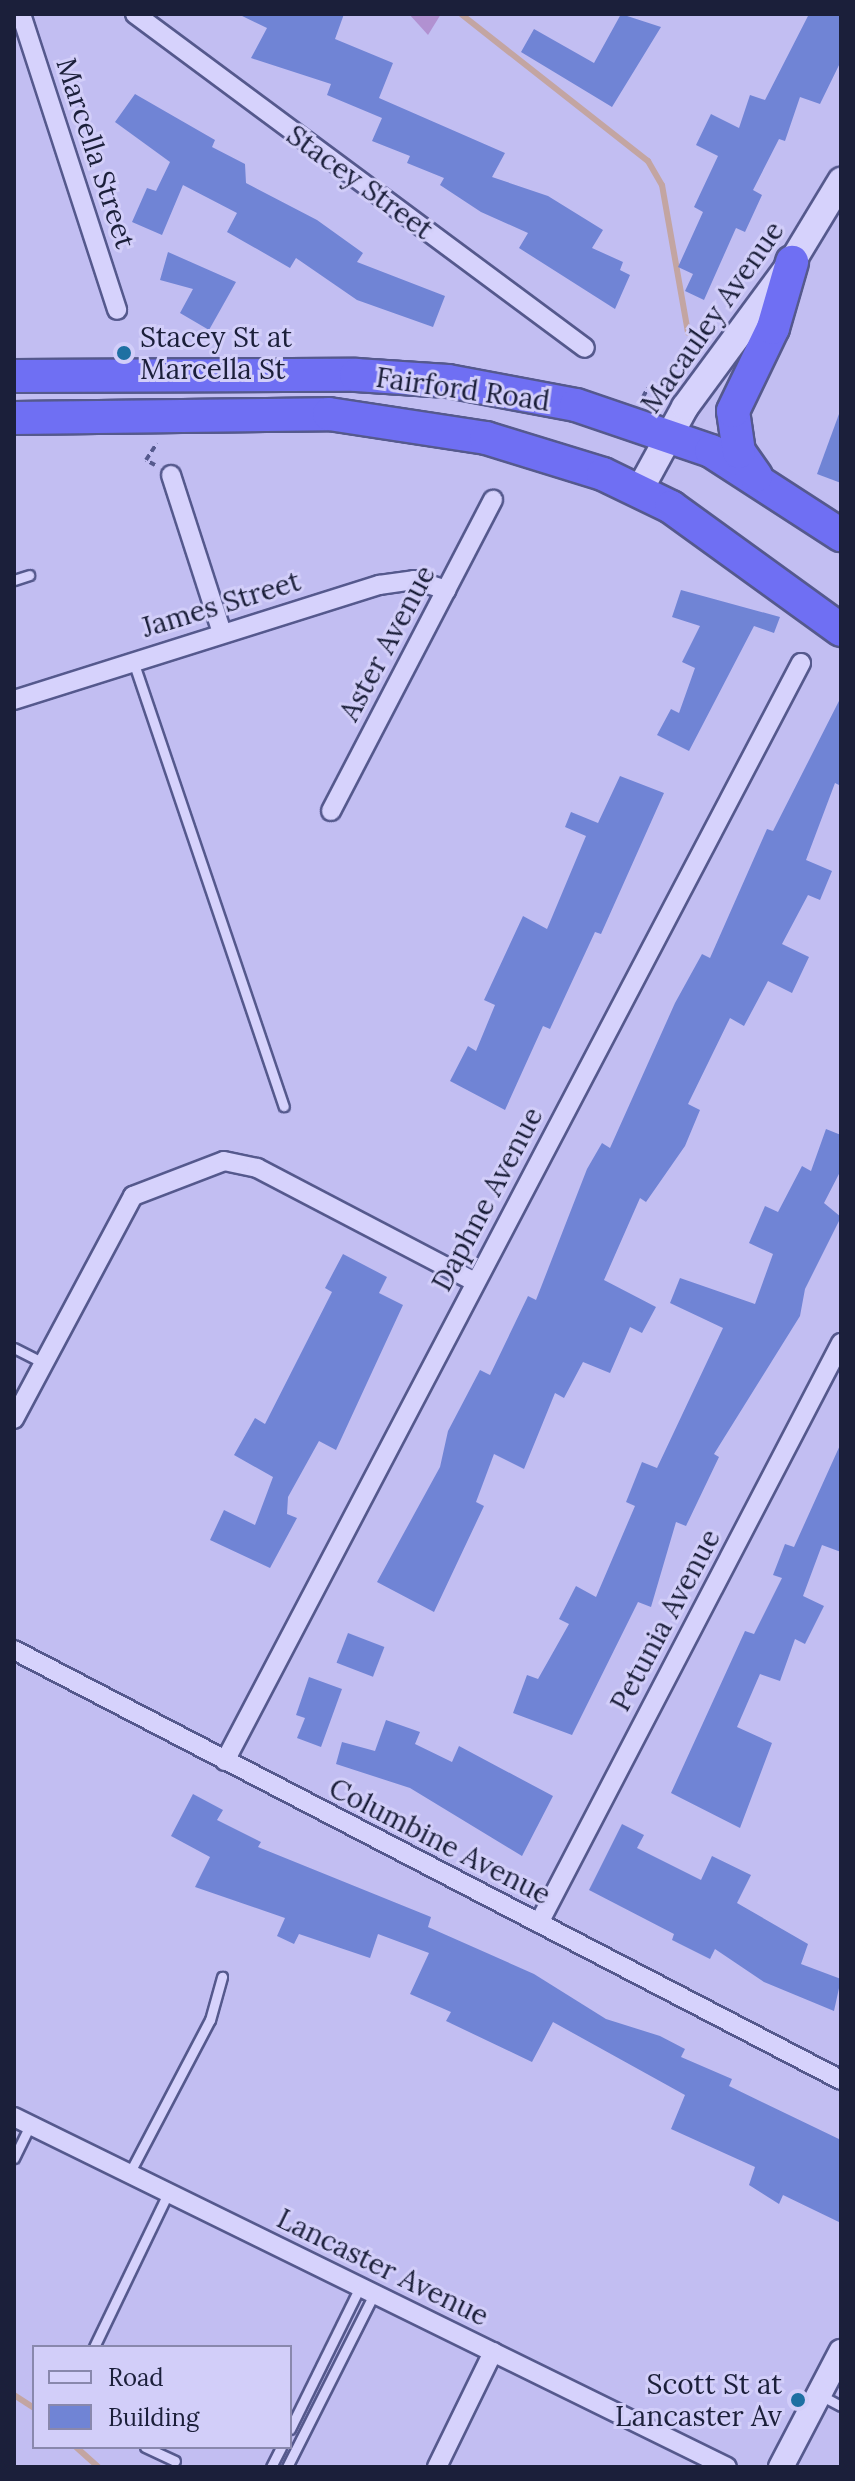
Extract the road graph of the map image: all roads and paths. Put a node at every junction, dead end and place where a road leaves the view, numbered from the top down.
1 (21, 14) edge
2 (135, 14) edge
3 (841, 181) edge
4 (792, 262) junction
5 (117, 310) dead end
6 (585, 348) dead end
7 (14, 376) edge
8 (648, 388) dead end
9 (643, 397) dead end
10 (14, 418) edge
11 (154, 433) dead end
12 (667, 436) junction
13 (171, 475) joint
14 (758, 478) junction
15 (639, 491) junction
16 (493, 500) dead end
17 (841, 535) edge
18 (29, 575) dead end
19 (14, 580) edge
20 (446, 590) junction
21 (841, 630) edge
22 (222, 633) junction
23 (133, 661) junction
24 (801, 663) dead end
25 (14, 700) edge
26 (331, 811) dead end
27 (284, 1106) dead end
28 (475, 1282) junction
29 (841, 1343) edge
30 (14, 1348) edge
31 (42, 1362) junction
32 (14, 1419) edge
33 (14, 1650) edge
34 (225, 1761) junction
35 (539, 1923) junction
36 (222, 1977) dead end
37 (841, 2080) edge
38 (22, 2121) edge
39 (14, 2158) edge
40 (129, 2174) junction
41 (168, 2193) junction
42 (367, 2290) junction
43 (95, 2345) edge
44 (493, 2352) junction
45 (841, 2352) edge
46 (819, 2394) junction
47 (841, 2406) edge
48 (292, 2425) edge
49 (149, 2449) edge
50 (280, 2449) edge
51 (175, 2461) dead end
52 (271, 2467) edge
53 (287, 2467) edge
54 (437, 2467) edge
55 (727, 2467) edge
56 (781, 2467) edge

1 - 5 street, Marcella Street
2 - 6 street, Stacey Street
3 - 4 main road, Macauley Avenue
4 - 12 main road, Macauley Avenue
4 - 14 highway
7 - 12 highway, Fairford Road
8 - 9 path
10 - 15 highway, Fairford Road
11 - 13 path
12 - 14 highway
12 - 15 main road, Macauley Avenue
13 - 22 street
14 - 17 highway
15 - 21 highway
16 - 20 street, Aster Avenue
18 - 19 lane
20 - 22 street, James Street
20 - 26 street, Aster Avenue
22 - 23 street, James Street
23 - 25 street, James Street
23 - 27 lane
24 - 28 street, Daphne Avenue
28 - 31 street
28 - 34 street, Daphne Avenue
29 - 35 street, Petunia Avenue
30 - 31 lane
31 - 32 street
33 - 34 street, Columbine Avenue
34 - 35 street, Columbine Avenue
35 - 37 street, Columbine Avenue
36 - 40 lane
38 - 39 lane
38 - 40 street, Lancaster Avenue
40 - 41 street, Lancaster Avenue
41 - 42 street, Lancaster Avenue
41 - 43 lane
42 - 44 street, Lancaster Avenue
42 - 48 lane
42 - 53 lane
44 - 54 street
44 - 55 street, Lancaster Avenue
45 - 46 street
46 - 47 lane
46 - 56 street
49 - 51 lane
50 - 52 lane

